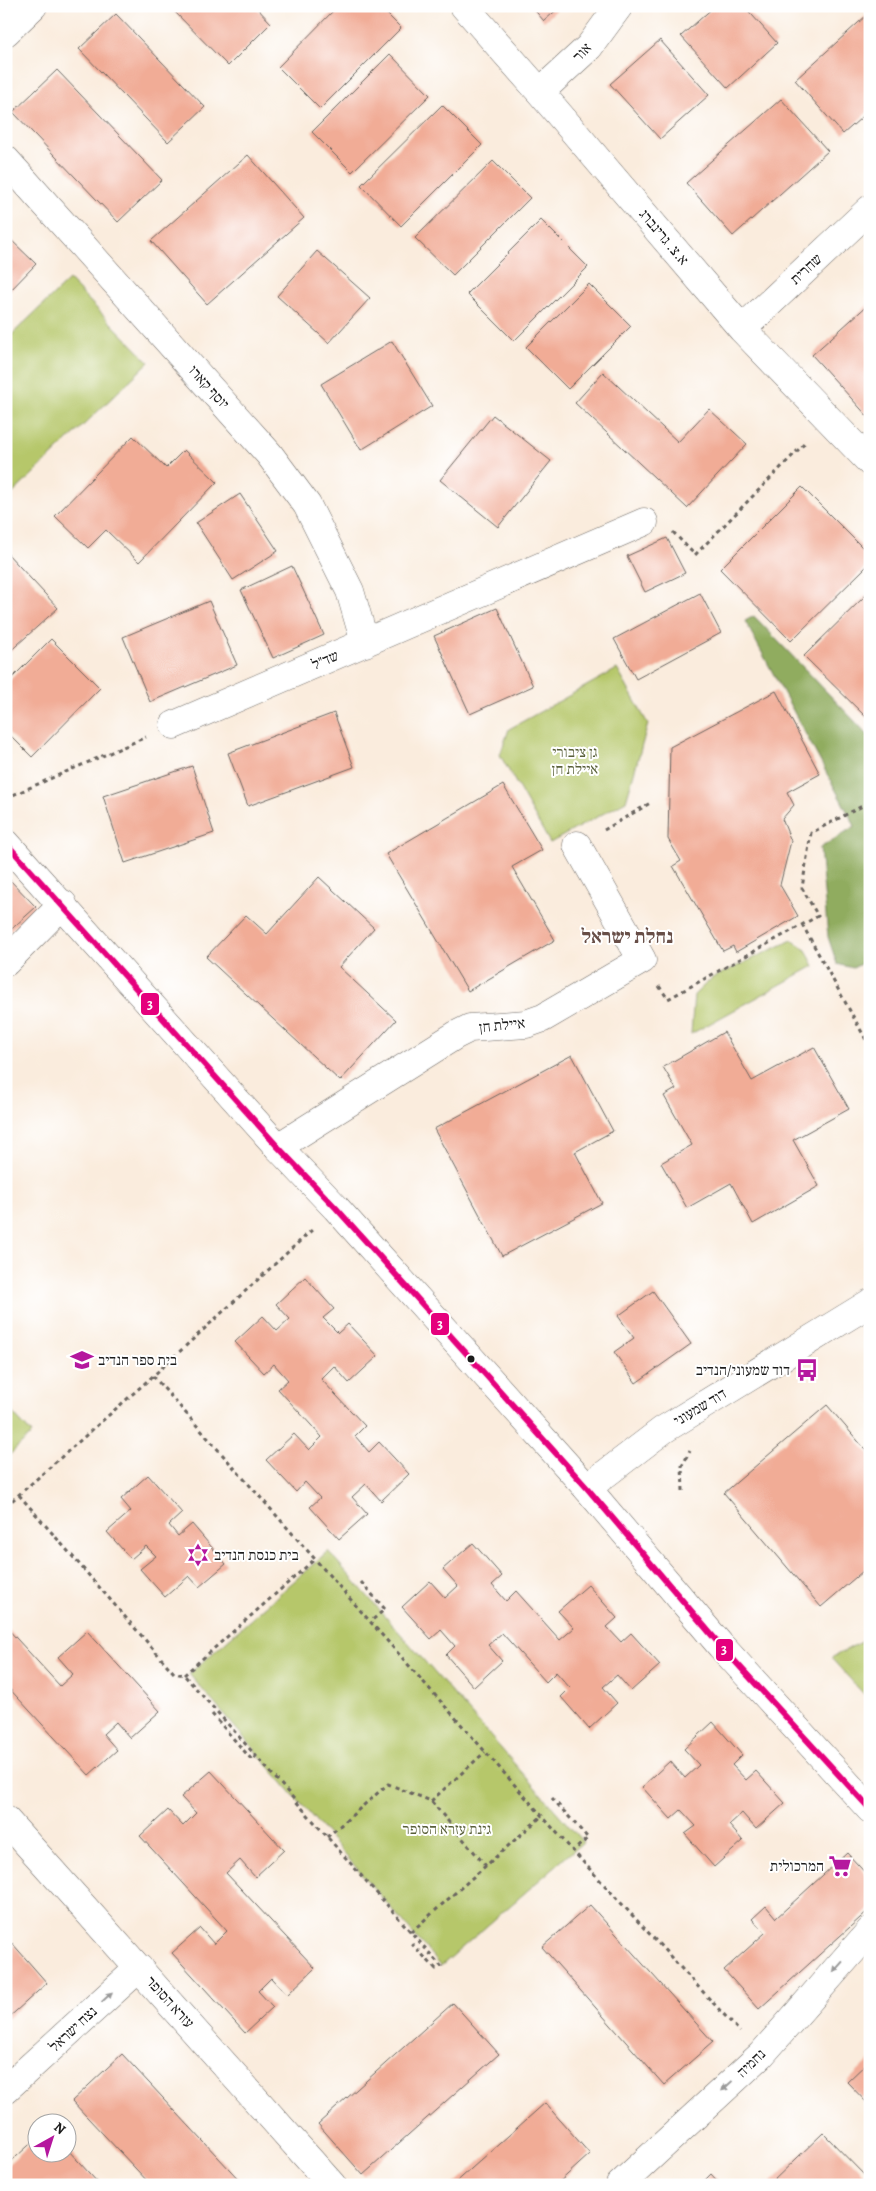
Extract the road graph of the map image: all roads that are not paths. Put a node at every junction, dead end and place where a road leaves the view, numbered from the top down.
1 (33, 6) edge
2 (464, 6) edge
3 (619, 6) edge
4 (6, 32) edge
5 (540, 92) junction
6 (6, 160) edge
7 (870, 209) edge
8 (742, 329) junction
9 (870, 462) edge
10 (644, 522) road end
11 (365, 643) junction
12 (174, 725) road end
13 (6, 843) edge
14 (577, 846) road end
15 (63, 904) junction
16 (6, 962) edge
17 (278, 1147) junction
18 (870, 1303) edge
19 (587, 1488) junction
20 (870, 1809) edge
21 (6, 1820) edge
22 (870, 1931) edge
23 (139, 1968) junction
24 (6, 2090) edge
25 (332, 2185) edge
26 (620, 2185) edge

1 - 4 street
2 - 5 street, א.צ. גרינברג
3 - 5 street, אור
5 - 8 street, א.צ. גרינברג
6 - 11 street, יוסף קארו
7 - 8 street, שחרית
8 - 9 street, א.צ. גרינברג
10 - 11 street, שד"ל
11 - 12 street, שד"ל
13 - 15 street
14 - 17 street, איילת חן
15 - 16 street
15 - 17 street
17 - 19 street
18 - 19 street, דוד שמעוני
19 - 20 street
21 - 23 street, עזרא הסופר
22 -> 26 street, נחמיה
24 -> 23 street, נצח ישראל
23 - 25 street, עזרא הסופר

